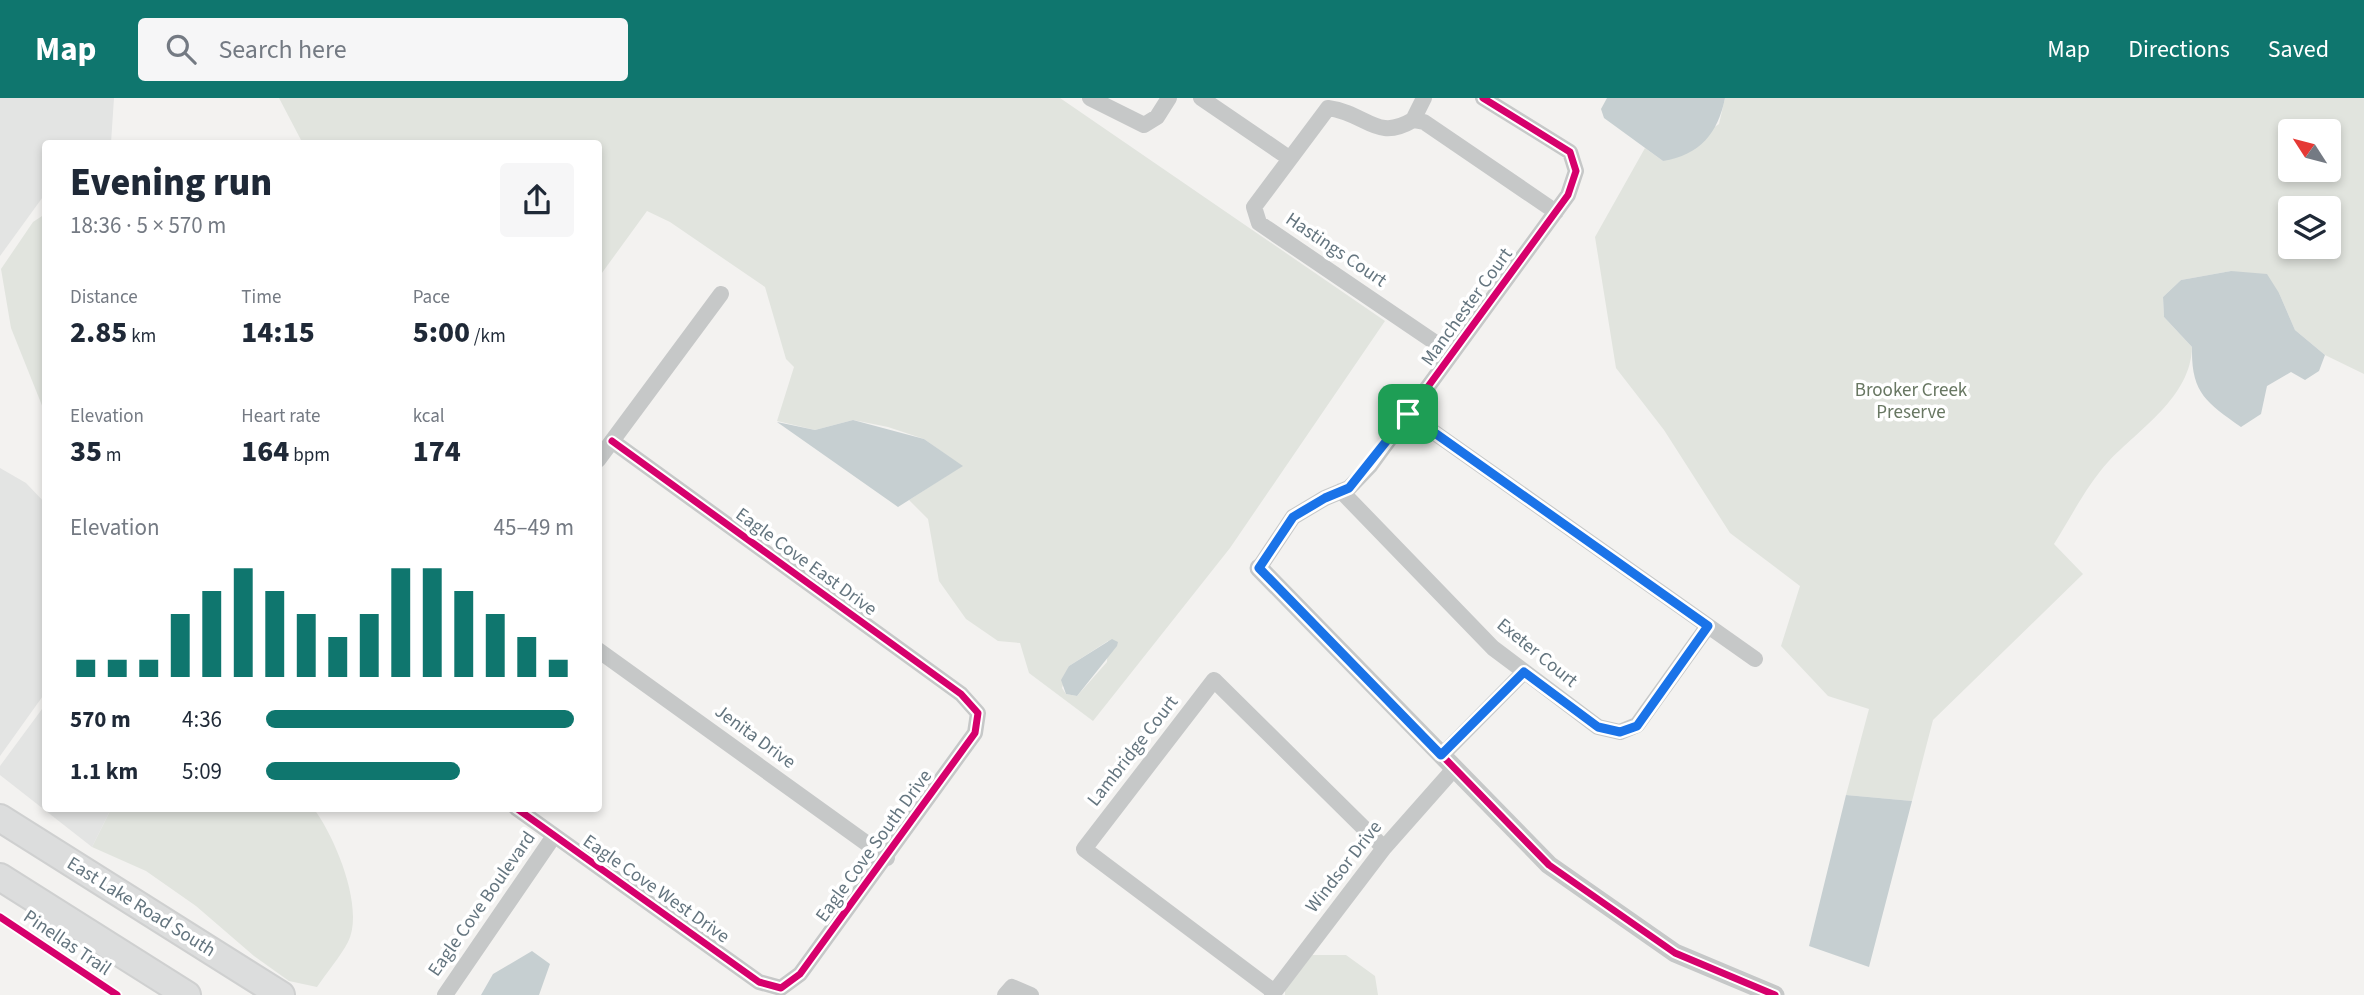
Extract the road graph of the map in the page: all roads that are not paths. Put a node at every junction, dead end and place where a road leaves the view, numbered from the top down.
1 (1090, 98) edge
2 (1169, 98) edge
3 (1201, 98) edge
4 (1424, 98) edge
5 (1483, 98) edge
6 (1413, 120) junction
7 (1289, 158) junction
8 (1556, 212) junction
9 (721, 294) dead end
10 (1452, 354) junction
11 (1408, 414) junction
12 (612, 441) junction
13 (602, 455) edge
14 (1341, 491) junction
15 (1259, 568) joint
16 (1708, 626) junction
17 (602, 653) edge
18 (1755, 659) dead end
19 (1524, 672) junction
20 (978, 713) joint
21 (1447, 762) junction
22 (521, 812) edge
23 (0, 818) edge
24 (554, 836) junction
25 (1384, 848) junction
26 (887, 858) junction
27 (0, 877) edge
28 (781, 988) joint
29 (1273, 993) edge
30 (187, 995) edge
31 (281, 995) edge
32 (445, 995) edge
33 (1005, 995) edge
34 (1031, 995) edge
35 (1774, 995) edge

1 - 2 street
3 - 7 street
4 - 6 street
5 - 8 street, Manchester Court
6 - 7 street, Hastings Court
6 - 8 street
7 - 10 street, Hastings Court
8 - 10 street, Manchester Court
9 - 12 street
10 - 11 street, Manchester Court
11 - 14 street, Manchester Court
11 - 16 street
12 - 13 street
12 - 20 street, Eagle Cove East Drive
14 - 15 street, Manchester Court
14 - 19 street, Exeter Court
15 - 21 street
16 - 18 street
16 - 19 street, Exeter Court
17 - 26 street, Jenita Drive
19 - 21 street, Windsor Drive
20 - 26 street, Eagle Cove South Drive
21 - 25 street, Windsor Drive
21 - 35 street
22 - 24 street, Eagle Cove West Drive
23 - 31 main road, East Lake Road South
24 - 28 street, Eagle Cove West Drive
24 - 32 street, Eagle Cove Boulevard
25 - 29 street, Windsor Drive
25 - 29 street, Lambridge Court
26 - 28 street, Eagle Cove South Drive
27 - 30 main road
33 - 34 street

